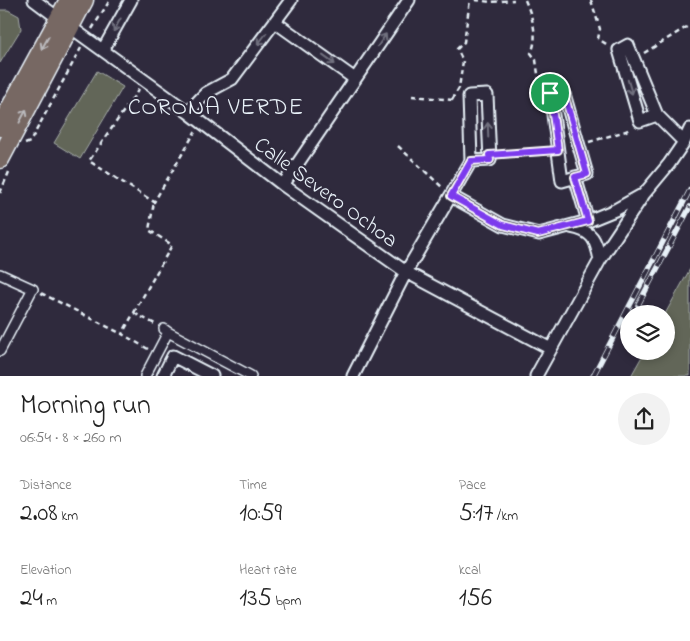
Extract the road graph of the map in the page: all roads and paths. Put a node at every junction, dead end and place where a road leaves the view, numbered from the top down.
1 (34, 0) edge
2 (69, 0) edge
3 (84, 0) edge
4 (110, 0) edge
5 (131, 0) edge
6 (291, 0) edge
7 (408, 0) edge
8 (470, 0) edge
9 (475, 0) edge
10 (514, 0) edge
11 (525, 0) edge
12 (592, 0) edge
13 (64, 22) junction
14 (275, 22) junction
15 (690, 25) edge
16 (86, 38) junction
17 (103, 50) junction
18 (618, 50) junction
19 (634, 58) junction
20 (355, 79) junction
21 (145, 80) junction
22 (550, 93) junction
23 (412, 96) dead end
24 (469, 96) junction
25 (452, 100) junction
26 (188, 112) junction
27 (657, 115) junction
28 (640, 121) junction
29 (201, 122) junction
30 (0, 127) edge
31 (690, 130) edge
32 (684, 142) junction
33 (578, 145) junction
34 (398, 146) dead end
35 (19, 148) dead end
36 (558, 150) junction
37 (489, 155) junction
38 (471, 161) junction
39 (6, 162) edge
40 (575, 177) junction
41 (283, 185) junction
42 (0, 192) edge
43 (644, 194) junction
44 (451, 196) junction
45 (154, 202) junction
46 (588, 221) junction
47 (570, 226) junction
48 (600, 260) junction
49 (406, 272) junction
50 (0, 274) edge
51 (32, 290) junction
52 (122, 334) junction
53 (551, 348) junction
54 (0, 351) edge
55 (157, 353) junction
56 (145, 376) edge
57 (163, 376) edge
58 (212, 376) edge
59 (251, 376) edge
60 (353, 376) edge
61 (536, 376) edge

1 - 13 street, Calle Severo Ochoa
2 - 13 main road
3 - 13 main road
4 - 16 path
5 -> 17 street
6 - 14 street
20 -> 7 street
8 - 25 path
9 - 10 path
11 - 22 path
12 - 18 path
13 - 16 street, Calle Severo Ochoa
13 -> 30 main road
39 -> 13 main road
14 -> 20 street
14 -> 26 street
15 - 19 path
16 - 17 street, Calle Severo Ochoa
16 - 35 path
17 - 21 street, Calle Severo Ochoa
18 - 19 street
18 -> 28 street
19 - 27 street
20 - 41 street
21 - 26 street, Calle Severo Ochoa
21 - 45 path
22 - 33 street
22 - 36 street
23 - 25 path
24 - 25 path
37 -> 24 street
24 - 38 street
26 - 29 street, Calle Severo Ochoa
27 - 28 street
27 - 32 street
28 - 33 path
29 - 41 street, Calle Severo Ochoa
29 - 45 path
31 - 32 street
32 - 43 street
33 - 40 street
34 - 44 path
36 - 37 path
36 - 40 street
37 - 38 street
38 - 44 street
39 - 42 path
40 - 46 street
41 - 49 street, Calle Severo Ochoa
43 - 46 street
43 - 48 street
44 - 47 street
44 - 49 street
45 - 52 path
46 - 47 street
47 - 48 street
48 - 53 street
49 - 53 street, Calle Severo Ochoa
49 - 60 street
50 - 51 street
51 - 52 path
51 - 54 street
52 - 55 path
53 - 61 street
55 - 56 street
55 - 59 street
57 - 58 street

